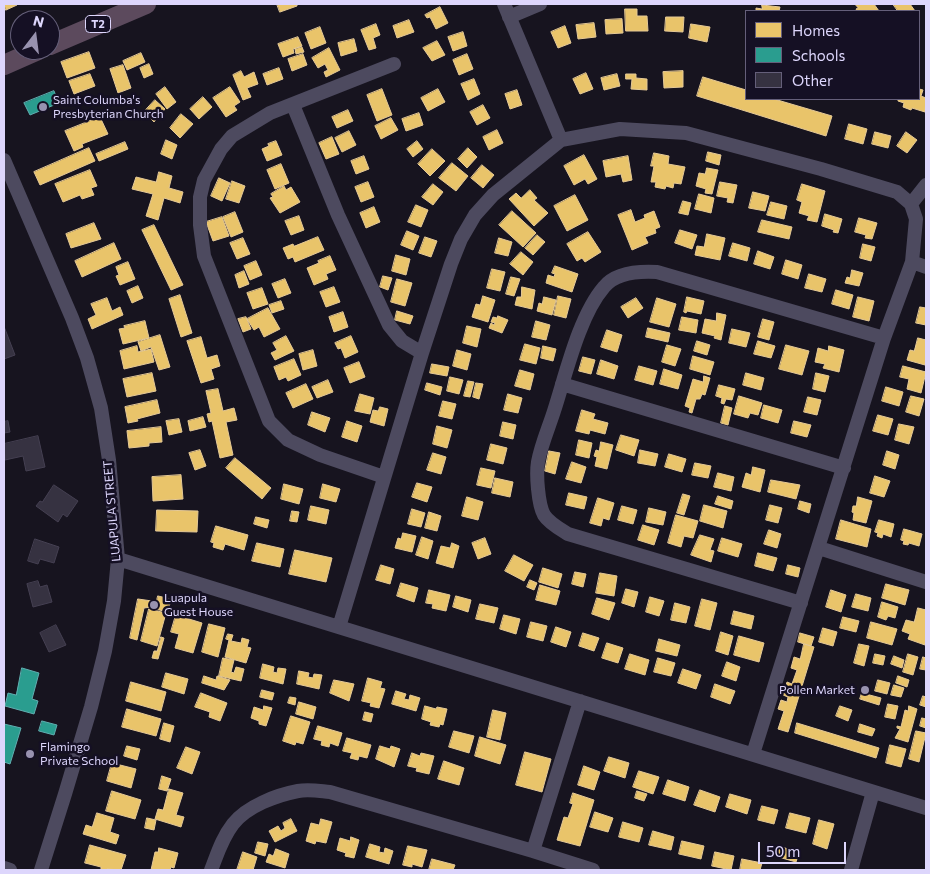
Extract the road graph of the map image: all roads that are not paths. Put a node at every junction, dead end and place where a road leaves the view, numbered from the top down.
1 (146, 4) edge
2 (504, 4) edge
3 (540, 4) edge
4 (509, 17) junction
5 (60, 41) edge
6 (394, 64) dead end
7 (293, 104) junction
8 (561, 140) junction
9 (4, 160) edge
10 (926, 185) edge
11 (911, 204) junction
12 (912, 262) junction
13 (926, 267) edge
14 (884, 338) junction
15 (422, 352) junction
16 (562, 384) junction
17 (844, 468) junction
18 (384, 477) junction
19 (819, 548) junction
20 (118, 559) junction
21 (926, 582) edge
22 (801, 603) junction
23 (339, 627) junction
24 (580, 701) junction
25 (753, 754) junction
26 (873, 792) junction
27 (926, 808) edge
28 (533, 851) junction
29 (4, 868) edge
30 (10, 870) edge
31 (40, 870) edge
32 (211, 870) edge
33 (593, 870) edge
34 (851, 870) edge

1 - 5 highway, T2
2 - 4 street
3 - 4 street
4 - 8 street
6 - 7 street
7 - 15 street
7 - 18 street
8 - 11 street
8 - 15 street
9 - 20 street, LUAPULA STREET
10 - 11 street
11 - 12 street
12 - 13 street
12 - 14 street
14 - 16 street
14 - 17 street
15 - 18 street
16 - 17 street
16 - 22 street
17 - 19 street
18 - 23 street
19 - 21 street
19 - 22 street
20 - 23 street
20 - 31 street, LUAPULA STREET
22 - 25 street
23 - 24 street
24 - 25 street
24 - 28 street
25 - 26 street
26 - 27 street
26 - 34 street
28 - 32 street
28 - 33 street
29 - 30 street

